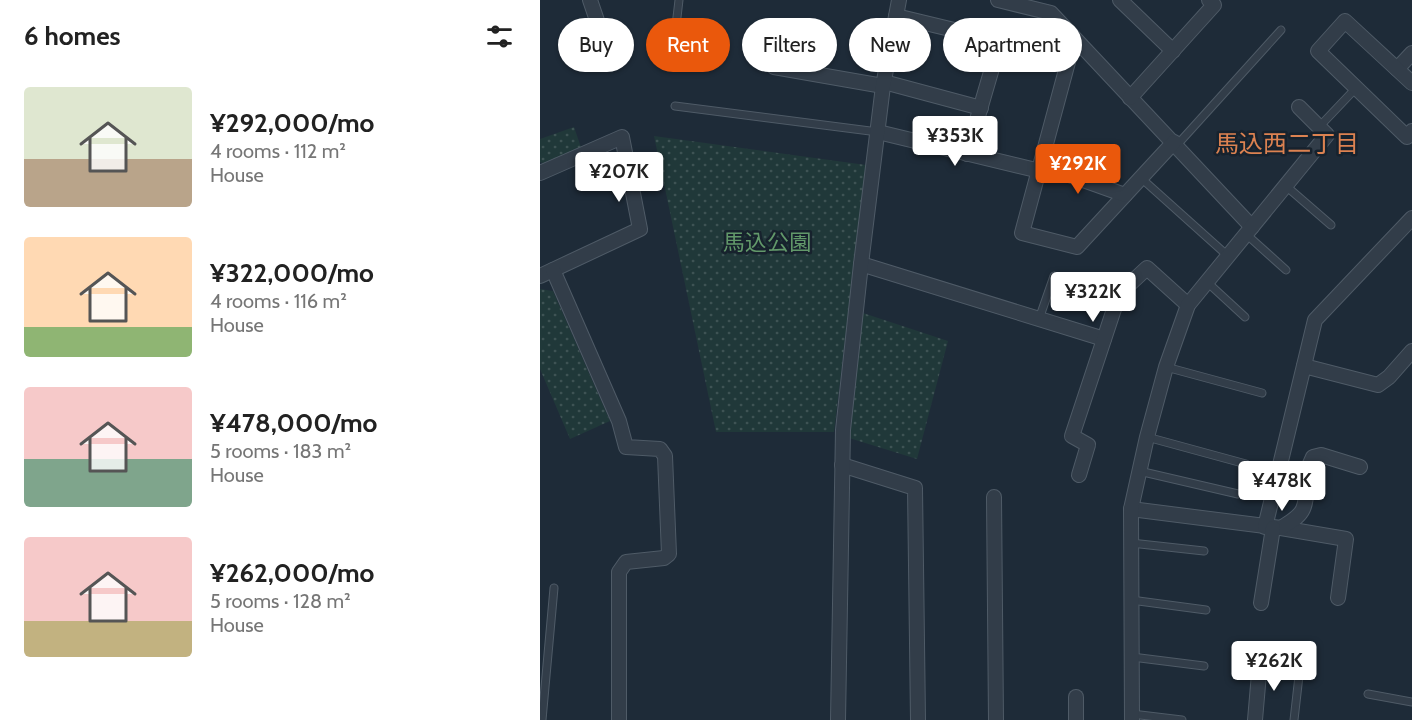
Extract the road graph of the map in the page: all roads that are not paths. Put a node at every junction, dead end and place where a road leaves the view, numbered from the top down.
1 (590, 0) edge
2 (679, 0) edge
3 (899, 0) edge
4 (998, 0) edge
5 (1120, 0) edge
6 (1209, 0) edge
7 (896, 16) junction
8 (596, 18) edge
9 (677, 18) edge
10 (1055, 18) edge
11 (1281, 30) dead end
12 (1082, 48) edge
13 (1173, 51) junction
14 (1412, 53) edge
15 (1397, 69) junction
16 (806, 72) edge
17 (1066, 72) edge
18 (1412, 83) edge
19 (884, 84) junction
20 (1356, 88) junction
21 (1130, 98) junction
22 (675, 106) dead end
23 (1299, 107) dead end
24 (981, 108) junction
25 (1319, 127) junction
26 (1412, 131) edge
27 (878, 132) junction
28 (1176, 144) junction
29 (967, 154) junction
30 (1041, 168) junction
31 (540, 173) edge
32 (1141, 178) junction
33 (1286, 186) junction
34 (1125, 195) junction
35 (1412, 218) edge
36 (1331, 225) dead end
37 (1249, 230) junction
38 (1228, 256) junction
39 (861, 264) junction
40 (553, 270) junction
41 (1286, 270) dead end
42 (540, 276) edge
43 (1054, 276) dead end
44 (1207, 282) junction
45 (1188, 305) junction
46 (1245, 317) dead end
47 (1039, 320) junction
48 (1104, 339) junction
49 (1412, 351) edge
50 (1304, 366) junction
51 (1166, 367) junction
52 (1262, 393) dead end
53 (1147, 437) junction
54 (1246, 464) dead end
55 (842, 465) junction
56 (1360, 467) dead end
57 (1139, 471) junction
58 (1079, 475) dead end
59 (1238, 494) dead end
60 (994, 497) dead end
61 (1131, 509) junction
62 (1273, 528) junction
63 (1131, 543) junction
64 (1204, 551) dead end
65 (554, 588) dead end
66 (1338, 598) dead end
67 (1131, 600) junction
68 (1261, 603) dead end
69 (1206, 610) dead end
70 (1132, 657) junction
71 (1260, 662) dead end
72 (1204, 666) dead end
73 (1300, 667) dead end
74 (1368, 694) dead end
75 (1076, 697) dead end
76 (1412, 702) edge
77 (1132, 717) edge
78 (542, 720) edge
79 (619, 720) edge
80 (838, 720) edge
81 (918, 720) edge
82 (996, 720) edge
83 (1076, 720) edge
84 (1182, 720) edge
85 (1256, 720) edge
86 (1294, 720) edge

1 - 8 street
2 - 9 lane
3 - 7 street
4 - 10 street
5 - 13 street
6 - 13 street
7 - 19 street
7 - 24 street
11 - 28 lane
12 - 21 street
13 - 21 street
14 - 15 street
15 - 18 street
15 - 20 street
16 - 19 street
17 - 30 street
19 - 24 street
19 - 27 street
20 - 25 lane
20 - 26 street
21 - 28 street
22 - 27 lane
23 - 25 street
24 - 29 street
25 - 33 street
27 - 29 street
27 - 39 street
28 - 32 street
28 - 37 street
29 - 30 street
30 - 34 street
30 - 34 street
31 - 40 street
32 - 34 street
32 - 38 lane
33 - 36 lane
33 - 37 street
35 - 50 street
37 - 38 street
37 - 41 lane
38 - 44 street
39 - 47 street
39 - 55 street
40 - 42 street
40 - 79 street
43 - 47 lane
44 - 45 street
44 - 46 lane
45 - 48 street
45 - 51 street
47 - 48 street
48 - 58 street
49 - 50 street
50 - 62 street
51 - 52 lane
51 - 53 street
53 - 54 lane
53 - 57 street
55 - 80 street
55 - 81 street
56 - 62 street
57 - 59 lane
57 - 61 street
60 - 82 street
61 - 62 street
61 - 63 street
62 - 66 street
62 - 68 street
63 - 64 lane
63 - 67 street
65 - 78 lane
67 - 69 lane
67 - 70 street
70 - 72 lane
70 - 77 street
71 - 85 street
73 - 86 lane
74 - 76 lane
75 - 83 street
77 - 84 lane

